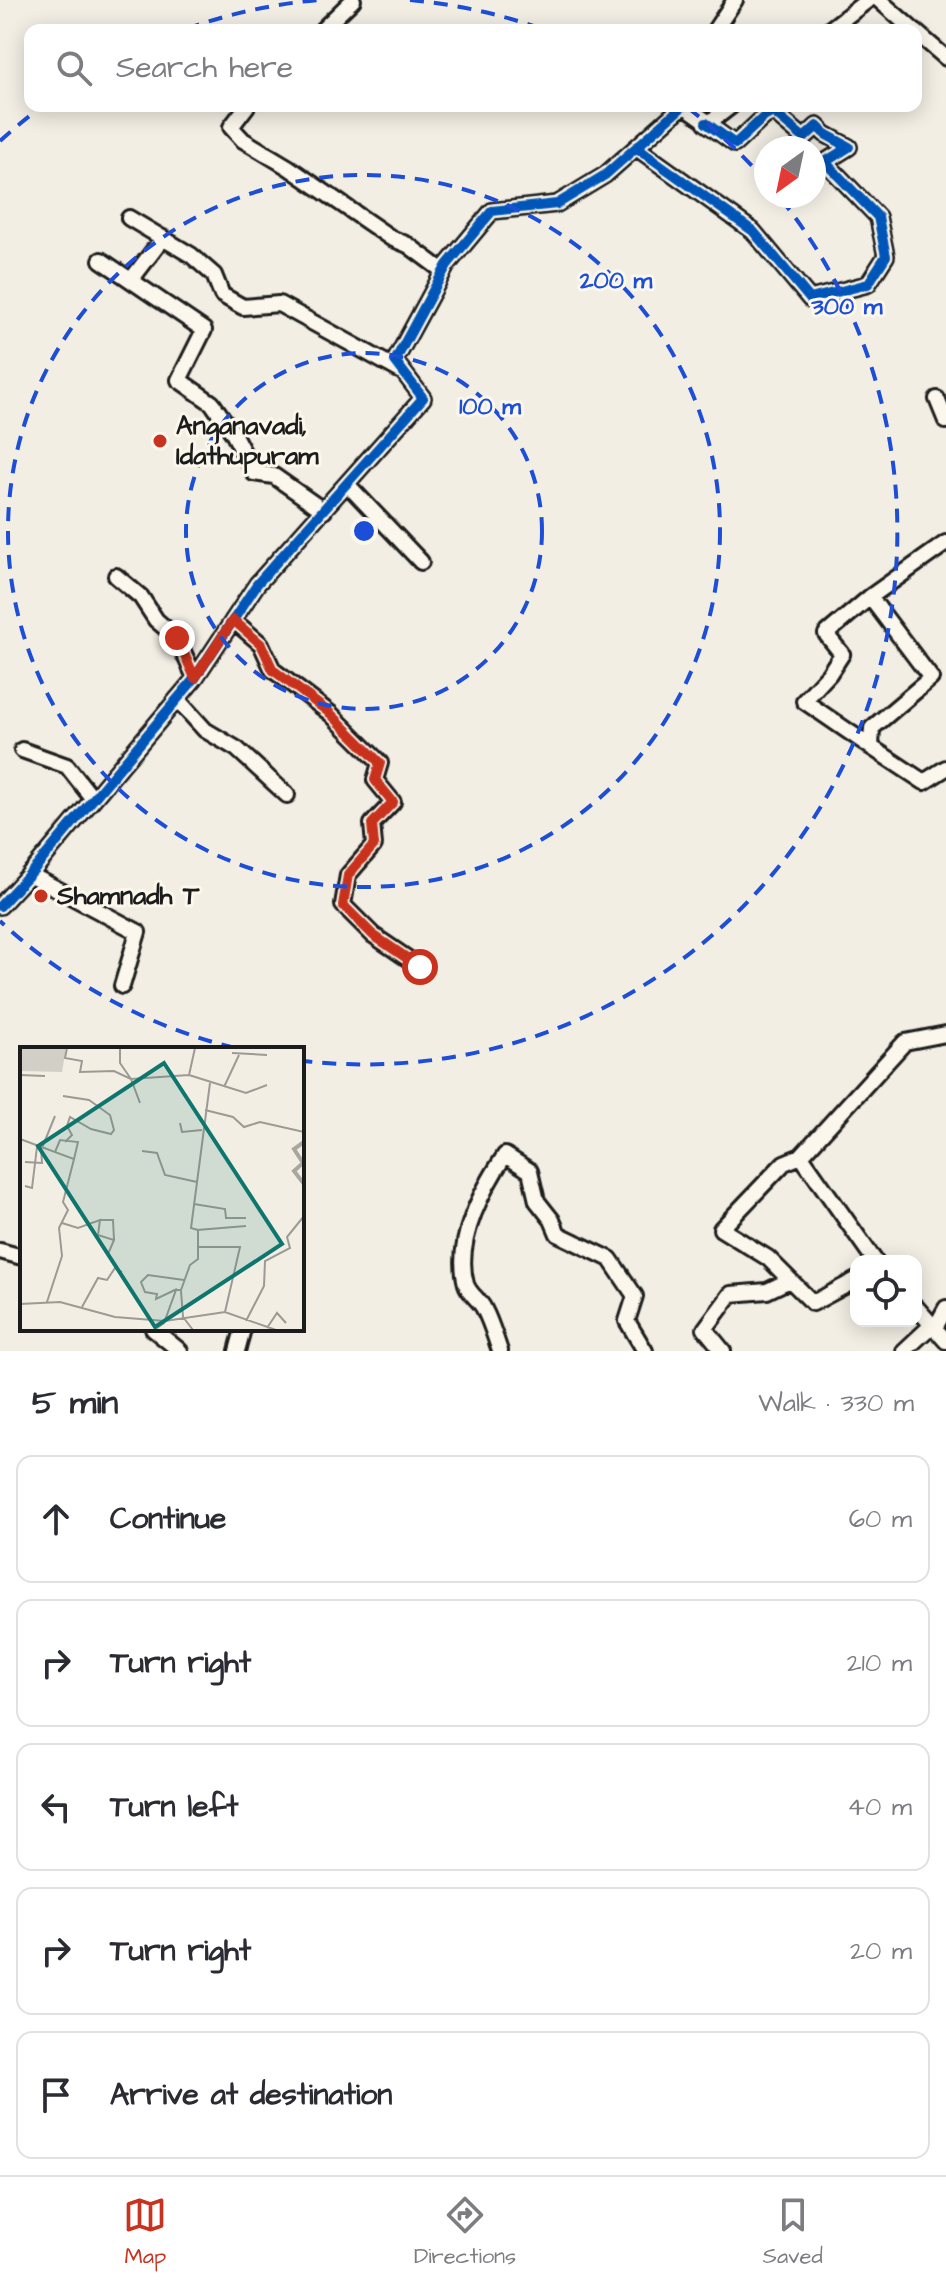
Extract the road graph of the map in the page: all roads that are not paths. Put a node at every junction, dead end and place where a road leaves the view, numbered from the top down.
1 (353, 0) edge
2 (735, 0) edge
3 (868, 0) edge
4 (879, 0) edge
5 (328, 24) edge
6 (719, 24) edge
7 (837, 24) edge
8 (907, 24) edge
9 (922, 37) edge
10 (946, 58) edge
11 (242, 112) edge
12 (677, 112) edge
13 (696, 112) edge
14 (707, 112) edge
15 (723, 112) edge
16 (712, 120) junction
17 (637, 148) junction
18 (129, 218) dead end
19 (163, 238) junction
20 (101, 260) dead end
21 (443, 271) junction
22 (131, 280) junction
23 (403, 372) junction
24 (937, 399) dead end
25 (946, 421) edge
26 (348, 485) junction
27 (324, 511) junction
28 (946, 543) edge
29 (421, 562) dead end
30 (116, 576) dead end
31 (870, 597) junction
32 (233, 620) junction
33 (195, 678) junction
34 (177, 699) junction
35 (871, 747) junction
36 (22, 750) dead end
37 (946, 768) edge
38 (287, 795) dead end
39 (93, 799) junction
40 (29, 874) junction
41 (0, 906) edge
42 (420, 967) dead end
43 (122, 986) dead end
44 (946, 1034) edge
45 (801, 1156) junction
46 (0, 1251) edge
47 (871, 1255) edge
48 (20, 1256) edge
49 (790, 1280) junction
50 (850, 1283) edge
51 (946, 1308) edge
52 (922, 1314) edge
53 (933, 1327) junction
54 (155, 1331) edge
55 (242, 1331) edge
56 (946, 1341) edge
57 (180, 1351) edge
58 (237, 1351) edge
59 (500, 1351) edge
60 (645, 1351) edge
61 (723, 1351) edge
62 (904, 1351) edge

1 - 5 street
2 - 6 street
3 - 7 street
4 - 8 street
9 - 10 street
11 - 21 street
12 - 17 street
13 - 16 street
14 - 16 street
15 - 16 street
16 - 17 street
17 - 21 street
18 - 19 street
19 - 22 street
19 - 23 street
20 - 22 street
21 - 23 street
22 - 27 street
23 - 26 street
24 - 25 street
26 - 27 street
26 - 29 street
27 - 32 street
28 - 31 street
30 - 33 street
31 - 35 street
31 - 35 street
32 - 33 street
32 - 42 street
33 - 34 street
34 - 38 street
34 - 39 street
35 - 37 street
36 - 39 street
39 - 40 street
40 - 41 street
40 - 43 street
44 - 45 street
45 - 47 street
45 - 49 street
46 - 48 street
49 - 50 street
49 - 61 street
51 - 53 street
52 - 53 street
53 - 56 street
53 - 62 street
54 - 57 street
55 - 58 street
59 - 60 street

